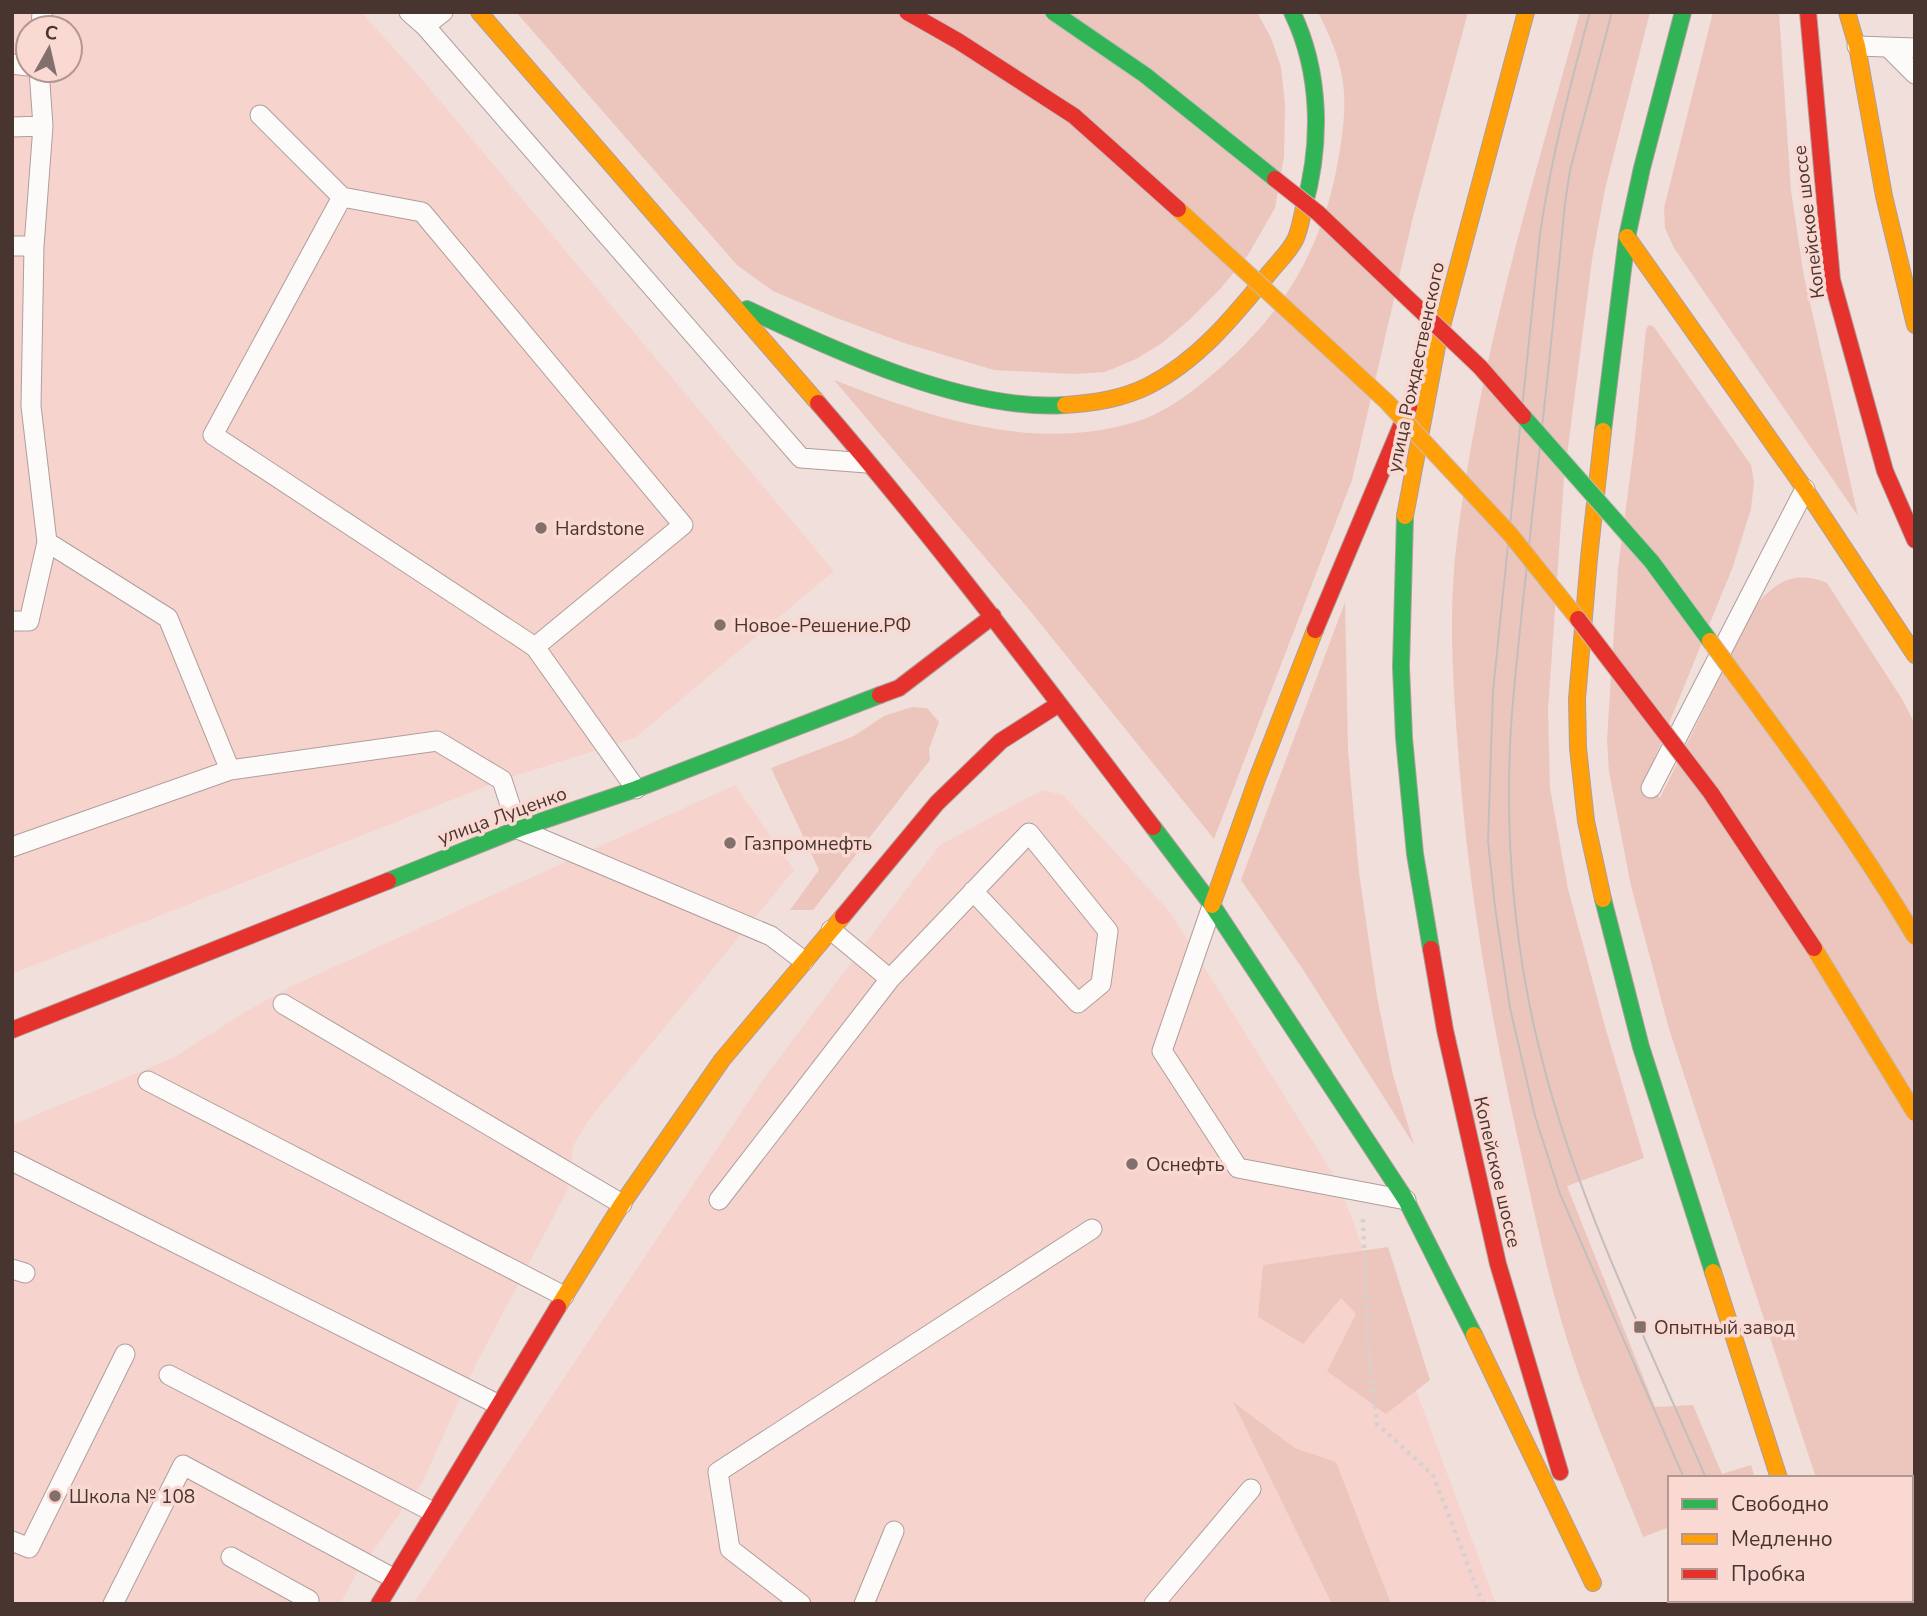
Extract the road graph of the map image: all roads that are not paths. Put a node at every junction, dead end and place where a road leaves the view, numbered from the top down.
1 (409, 12) edge
2 (443, 12) edge
3 (479, 12) edge
4 (907, 12) edge
5 (1053, 12) edge
6 (1292, 12) edge
7 (1526, 12) edge
8 (1683, 12) edge
9 (1808, 12) edge
10 (1847, 12) edge
11 (425, 26) junction
12 (1857, 46) junction
13 (1889, 48) junction
14 (1915, 48) edge
15 (1915, 74) edge
16 (40, 84) edge
17 (260, 115) dead end
18 (43, 126) junction
19 (12, 127) edge
20 (342, 197) junction
21 (1627, 237) junction
22 (12, 246) edge
23 (34, 246) junction
24 (729, 300) junction
25 (1915, 325) edge
26 (1438, 341) junction
27 (870, 463) junction
28 (1805, 489) junction
29 (1915, 540) edge
30 (47, 542) junction
31 (993, 616) junction
32 (12, 621) edge
33 (535, 647) junction
34 (1915, 655) edge
35 (1059, 704) junction
36 (1404, 738) joint
37 (230, 770) junction
38 (1651, 788) dead end
39 (636, 789) junction
40 (518, 829) junction
41 (12, 847) edge
42 (973, 891) junction
43 (1212, 905) junction
44 (831, 930) junction
45 (1915, 937) edge
46 (804, 961) junction
47 (890, 979) junction
48 (283, 1004) dead end
49 (12, 1030) edge
50 (148, 1082) dead end
51 (1915, 1113) edge
52 (12, 1161) edge
53 (719, 1200) dead end
54 (1406, 1200) junction
55 (622, 1204) junction
56 (1092, 1229) dead end
57 (564, 1296) junction
58 (125, 1354) dead end
59 (169, 1375) dead end
60 (497, 1404) junction
61 (1778, 1476) edge
62 (1251, 1489) dead end
63 (433, 1512) junction
64 (894, 1531) dead end
65 (12, 1541) edge
66 (230, 1557) dead end
67 (394, 1578) junction
68 (113, 1604) edge
69 (307, 1604) edge
70 (379, 1604) edge
71 (801, 1604) edge
72 (864, 1604) edge
73 (1154, 1604) edge

1 - 11 lane
2 - 11 lane
3 - 24 main road
4 - 51 main road, bridge
5 - 45 main road, bridge
6 - 24 main road
7 - 26 main road, улица Рождественского
8 - 21 main road
9 - 29 main road, Копейское шоссе
10 - 12 main road
11 - 27 lane
12 - 13 lane
12 - 25 main road
13 - 14 lane
13 - 15 lane
16 - 18 lane
17 - 20 lane
18 - 19 lane
18 - 23 lane
20 - 33 lane
20 - 33 lane
21 - 28 main road
21 - 61 main road
22 - 23 lane
23 - 30 lane
24 - 27 main road
26 - 36 main road, улица Рождественского
26 - 43 main road
27 - 31 main road
28 - 34 main road
28 - 38 lane
30 - 32 lane
30 - 37 lane
31 - 35 main road
31 - 39 main road, улица Луценко
33 - 39 lane
35 - 43 main road
35 - 44 main road
36 - 54 main road, Копейское шоссе
37 - 40 lane
37 - 41 lane
39 - 40 main road, улица Луценко
40 - 46 lane
40 - 49 main road, улица Луценко
42 - 42 lane
42 - 47 lane
43 - 54 main road
43 - 54 lane
44 - 46 main road
44 - 47 lane
46 - 55 main road
47 - 53 lane
48 - 55 lane
50 - 57 lane
52 - 60 lane
55 - 57 main road
56 - 71 lane
57 - 60 main road
58 - 65 lane
59 - 63 lane
60 - 63 main road
62 - 73 lane
63 - 67 main road
64 - 72 lane
66 - 69 lane
67 - 68 lane
67 - 70 main road

